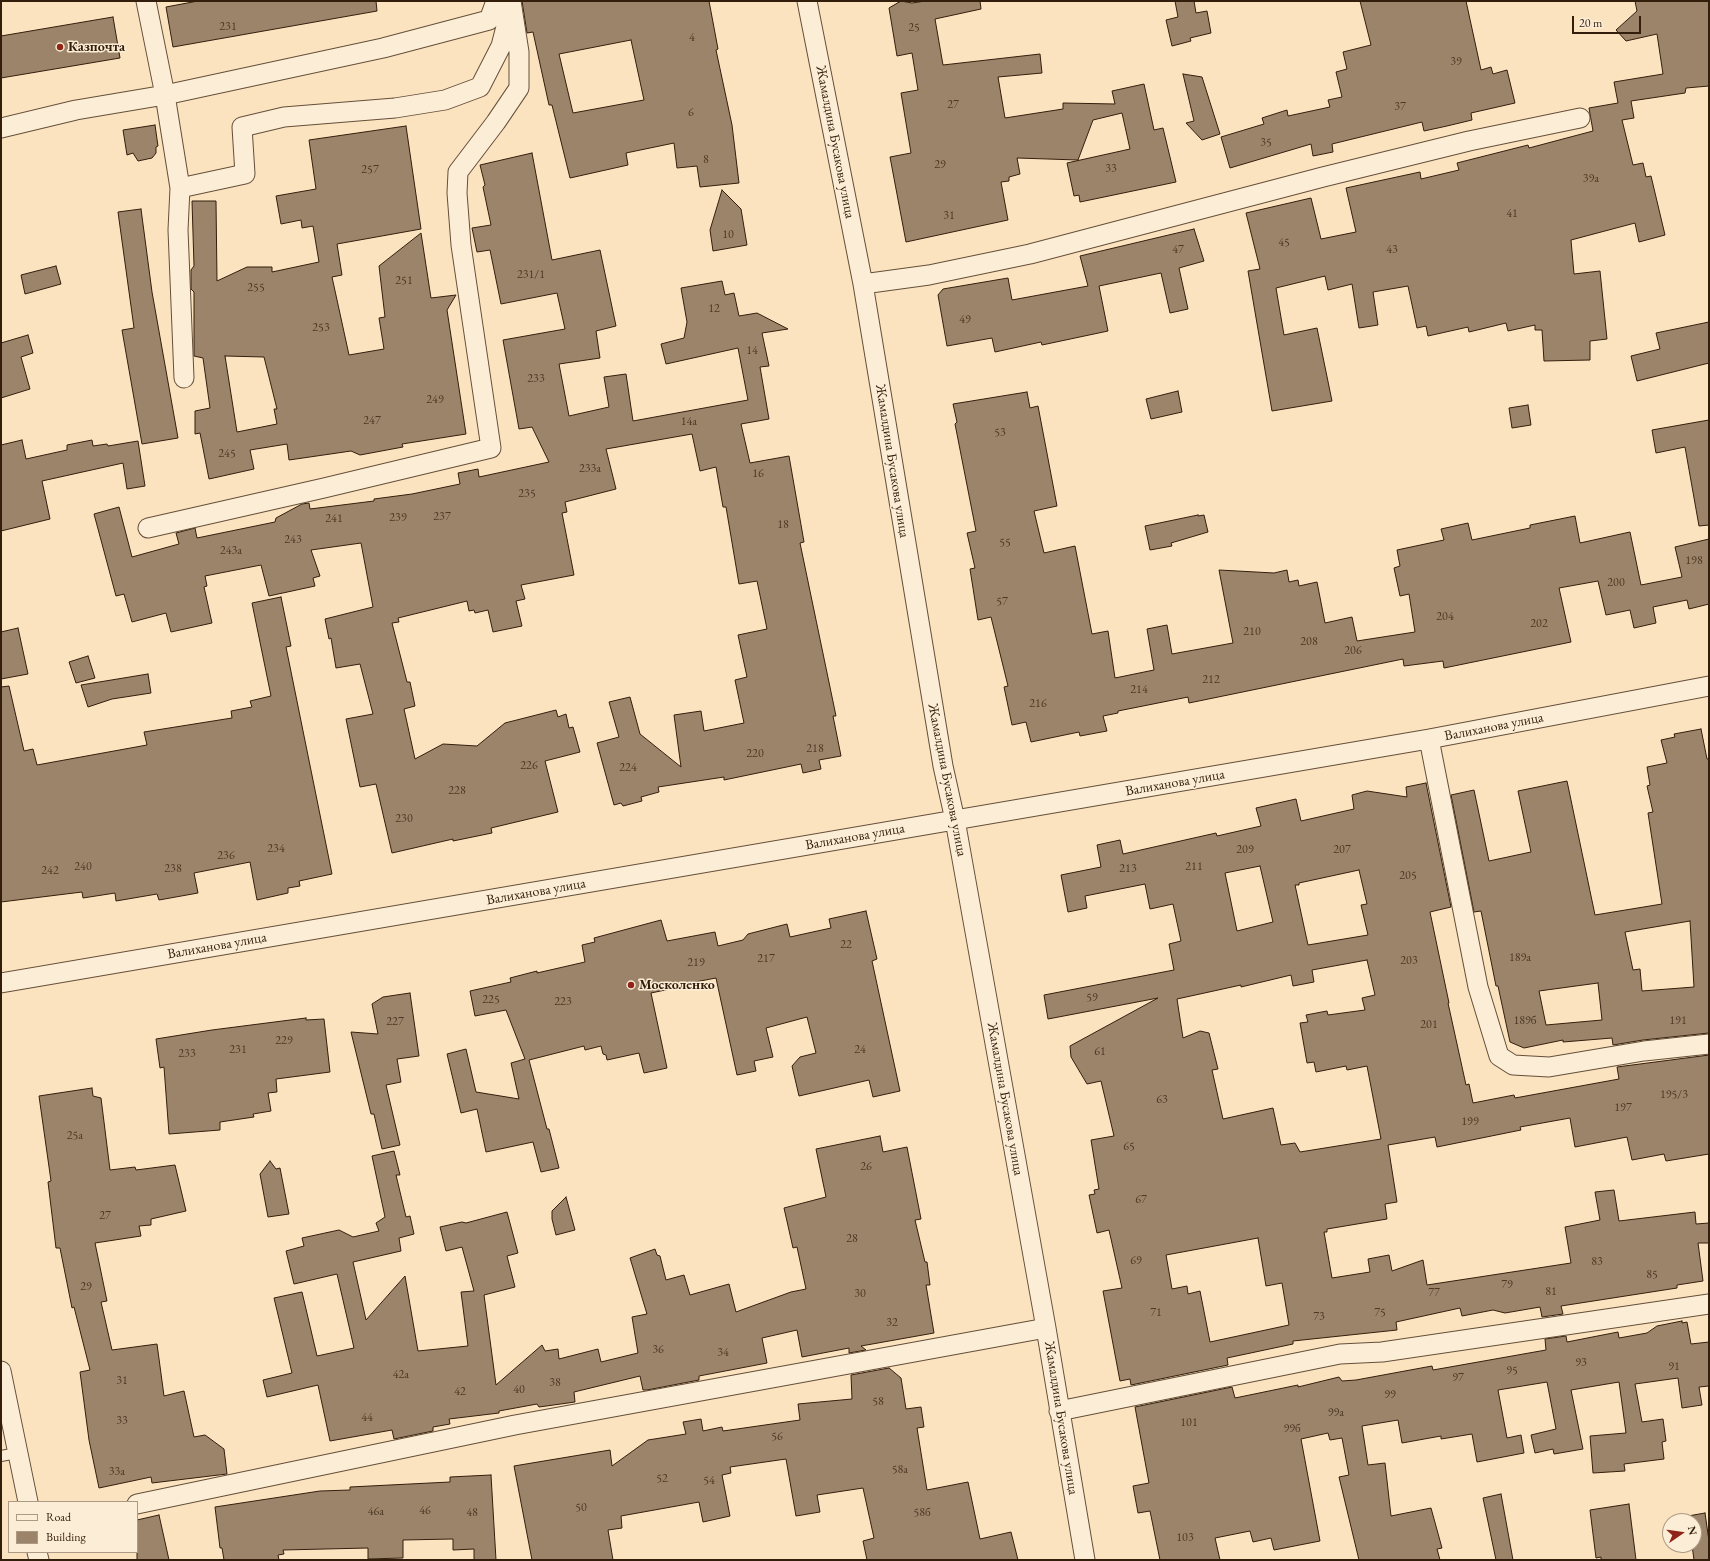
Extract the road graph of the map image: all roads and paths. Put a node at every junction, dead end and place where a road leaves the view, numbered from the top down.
1 (146, 1) edge
2 (807, 1) edge
3 (506, 2) edge
4 (165, 95) junction
5 (1580, 118) dead end
6 (1, 128) edge
7 (180, 188) junction
8 (862, 284) junction
9 (184, 378) dead end
10 (148, 528) dead end
11 (1709, 686) edge
12 (1429, 739) junction
13 (956, 820) junction
14 (1, 983) edge
15 (1709, 1044) edge
16 (1709, 1304) edge
17 (1046, 1328) junction
18 (1, 1371) edge
19 (1059, 1411) junction
20 (9, 1455) edge
21 (28, 1501) edge
22 (138, 1504) edge
23 (1085, 1560) edge

1 - 4 street
2 - 8 street, Жамалдина Бусакова улица
3 - 4 street
3 - 7 street
3 - 10 street
4 - 6 street
4 - 7 street
5 - 8 street
7 - 9 street
8 - 13 street, Жамалдина Бусакова улица
11 - 12 street, Валиханова улица
12 - 13 street, Валиханова улица
12 - 15 street
13 - 14 street, Валиханова улица
13 - 17 street, Жамалдина Бусакова улица
16 - 19 street
17 - 19 street, Жамалдина Бусакова улица
17 - 22 street
18 - 20 street
19 - 23 street, Жамалдина Бусакова улица
20 - 21 street

